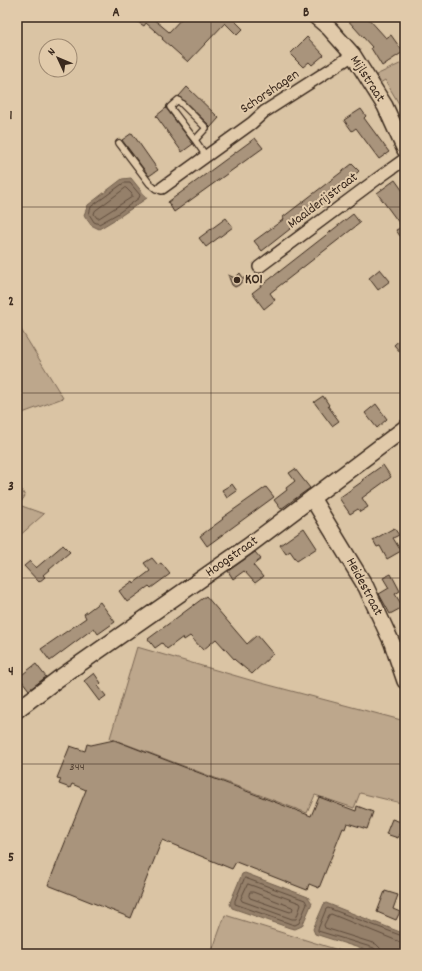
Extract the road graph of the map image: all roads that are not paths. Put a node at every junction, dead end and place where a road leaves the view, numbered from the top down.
1 (316, 17) edge
2 (353, 55) junction
3 (195, 140) junction
4 (119, 143) dead end
5 (405, 150) edge
6 (206, 156) junction
7 (405, 159) edge
8 (162, 188) joint
9 (259, 267) dead end
10 (405, 428) edge
11 (312, 498) junction
12 (405, 682) edge
13 (17, 710) edge

1 - 2 street, Mijlstraat
2 - 5 street, Mijlstraat
2 - 6 street, Schorshagen
3 - 3 lane
3 - 6 lane
4 - 8 lane, Schorshagen
6 - 8 street, Schorshagen
7 - 9 street, Maalderijstraat
10 - 11 street, Hoogstraat
11 - 12 street, Heidestraat
11 - 13 street, Hoogstraat

